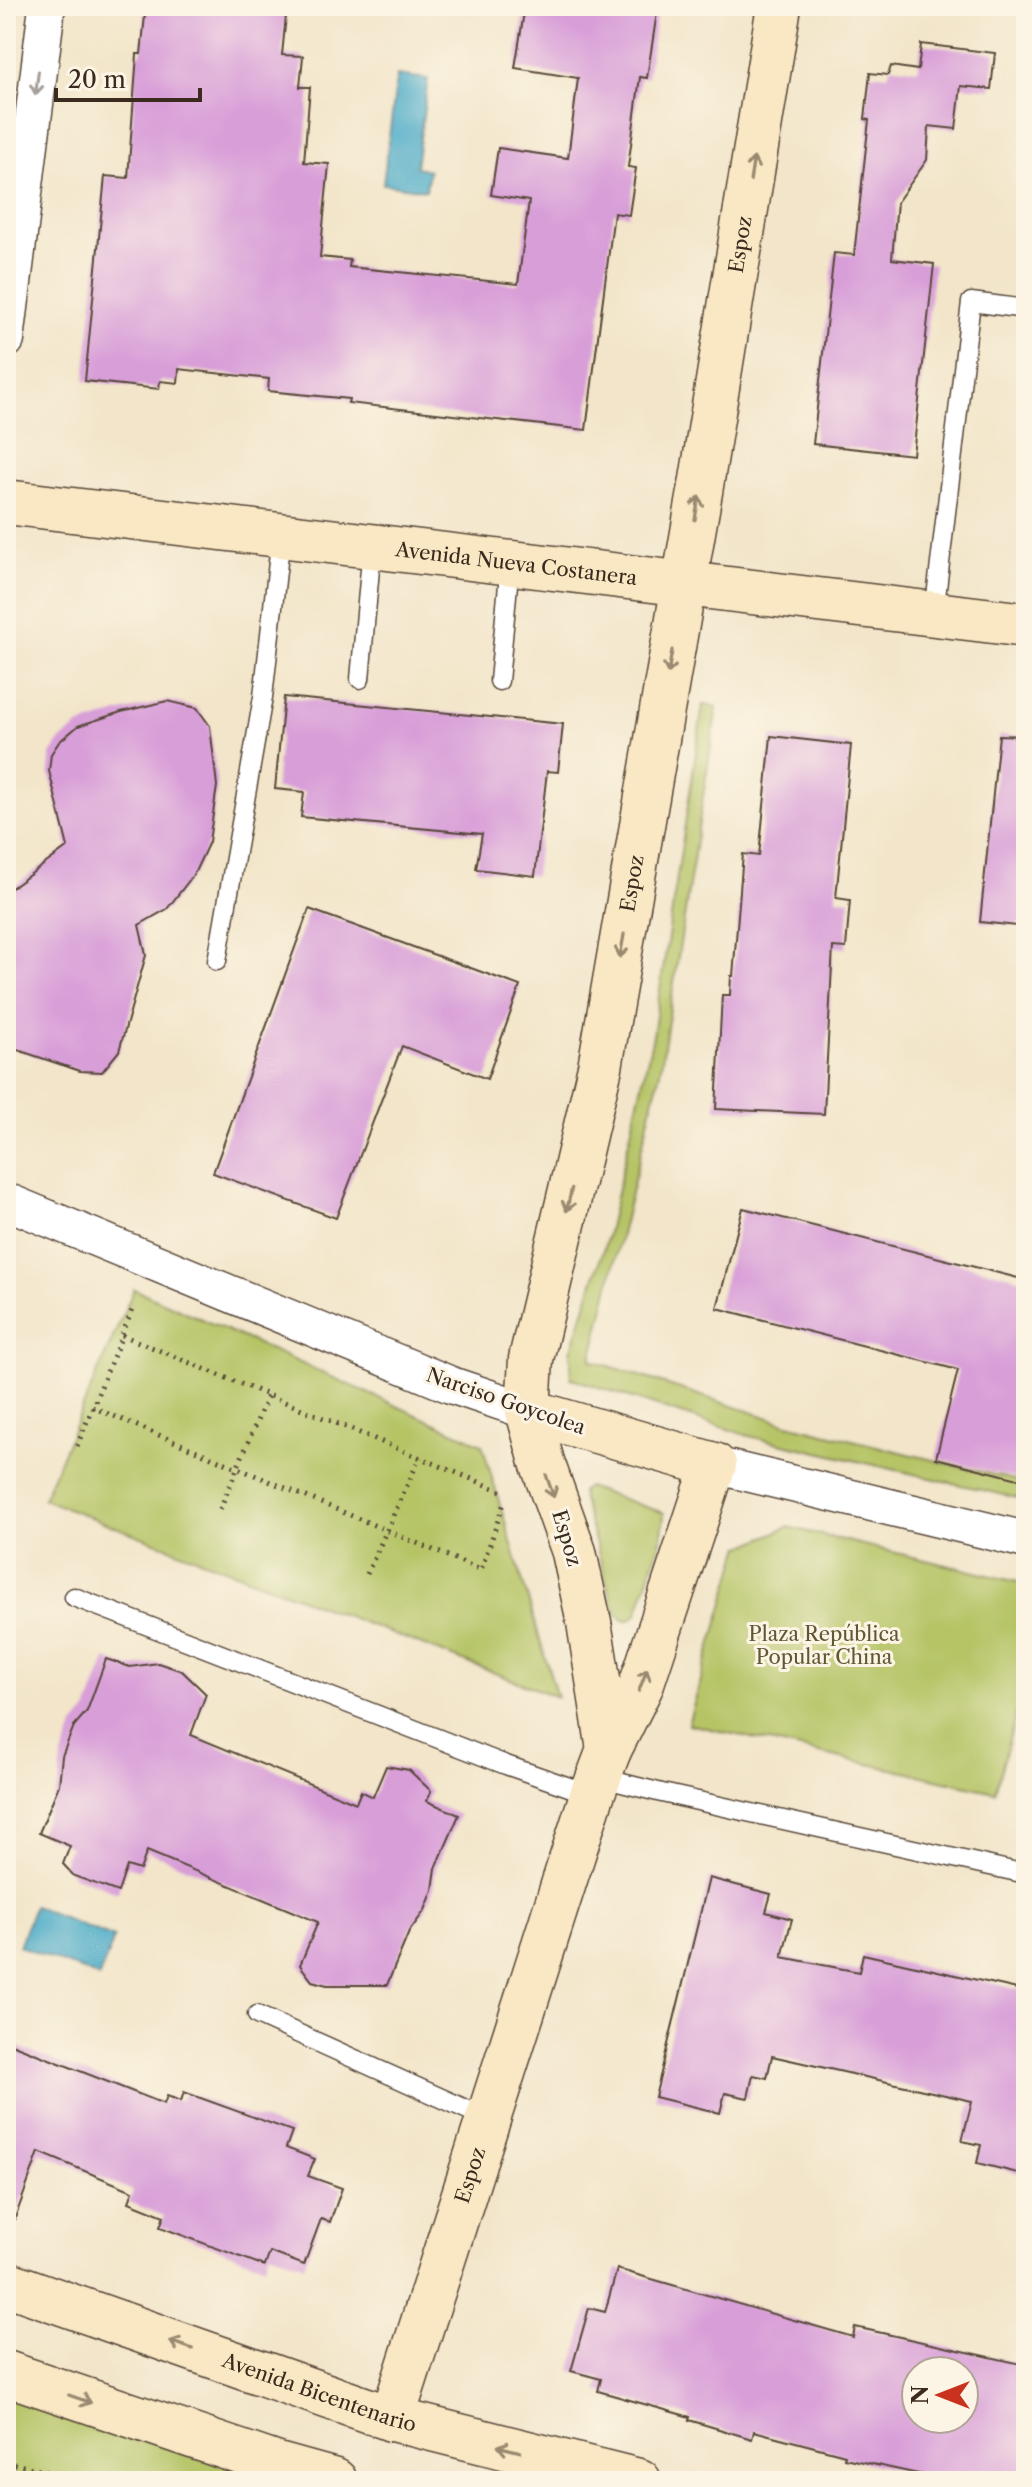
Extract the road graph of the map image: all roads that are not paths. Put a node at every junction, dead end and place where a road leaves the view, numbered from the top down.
1 (47, 6) edge
2 (779, 6) edge
3 (1026, 309) edge
4 (6, 340) edge
5 (6, 502) edge
6 (281, 535) junction
7 (372, 547) junction
8 (510, 563) junction
9 (683, 585) junction
10 (934, 614) junction
11 (1026, 625) edge
12 (360, 679) dead end
13 (499, 681) dead end
14 (217, 961) dead end
15 (6, 1201) edge
16 (528, 1411) junction
17 (714, 1465) junction
18 (1026, 1540) edge
19 (74, 1597) dead end
20 (600, 1774) junction
21 (1026, 1874) edge
22 (257, 2015) dead end
23 (488, 2119) junction
24 (6, 2283) edge
25 (6, 2373) edge
26 (392, 2419) junction
27 (335, 2481) edge
28 (639, 2481) edge

1 -> 4 street
9 -> 2 street, Espoz
3 - 10 lane
5 - 6 street, Avenida Nueva Costanera
6 - 7 street, Avenida Nueva Costanera
6 - 14 lane
7 - 8 street, Avenida Nueva Costanera
7 - 12 lane
8 - 9 street, Avenida Nueva Costanera
8 - 13 lane
9 - 10 street, Avenida Nueva Costanera
9 -> 16 street, Espoz
10 - 11 street, Avenida Nueva Costanera
15 - 16 street, Narciso Goycolea
16 - 17 street, Narciso Goycolea
16 -> 20 street, Espoz
17 - 18 street, Narciso Goycolea
20 -> 17 street, Espoz
19 - 20 lane
20 - 21 lane
20 - 23 street, Espoz
22 - 23 lane
23 - 26 street, Espoz
26 -> 24 street, Avenida Bicentenario
25 -> 27 street
28 -> 26 street, Avenida Bicentenario

